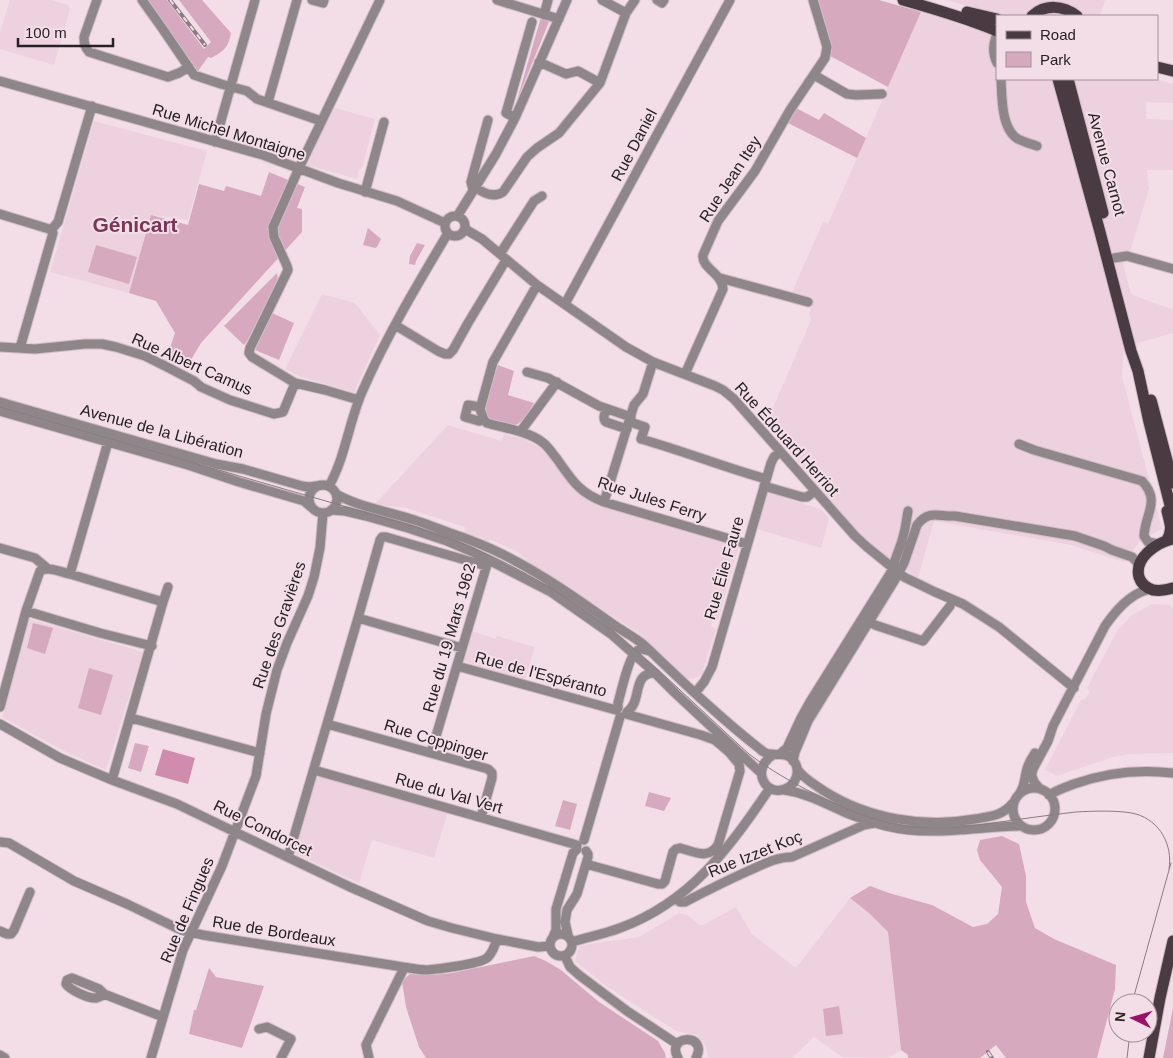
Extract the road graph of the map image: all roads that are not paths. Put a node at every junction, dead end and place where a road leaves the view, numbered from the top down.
1 (97, 0) edge
2 (142, 0) edge
3 (256, 0) edge
4 (297, 0) edge
5 (312, 0) edge
6 (324, 0) edge
7 (380, 0) edge
8 (497, 0) edge
9 (548, 0) edge
10 (567, 0) edge
11 (602, 0) edge
12 (635, 0) edge
13 (657, 0) edge
14 (664, 0) edge
15 (730, 0) edge
16 (813, 0) edge
17 (903, 0) edge
18 (921, 0) edge
19 (1043, 10) edge
20 (626, 13) junction
21 (544, 15) junction
22 (1075, 15) edge
23 (996, 19) edge
24 (559, 20) junction
25 (532, 22) dead end
26 (996, 31) edge
27 (996, 37) edge
28 (996, 61) edge
29 (539, 62) junction
30 (188, 67) junction
31 (1158, 67) edge
32 (1173, 71) edge
33 (1158, 72) edge
34 (814, 75) junction
35 (1173, 76) edge
36 (1001, 80) edge
37 (1058, 80) edge
38 (1068, 80) edge
39 (0, 81) edge
40 (600, 83) junction
41 (231, 87) junction
42 (882, 94) dead end
43 (268, 102) junction
44 (92, 106) junction
45 (515, 118) junction
46 (488, 120) dead end
47 (322, 121) junction
48 (384, 122) dead end
49 (215, 142) junction
50 (1037, 146) dead end
51 (299, 168) junction
52 (474, 188) junction
53 (365, 192) junction
54 (542, 196) dead end
55 (0, 214) edge
56 (458, 216) junction
57 (445, 223) junction
58 (465, 229) junction
59 (50, 230) junction
60 (448, 233) junction
61 (503, 257) junction
62 (1114, 258) junction
63 (1172, 267) edge
64 (720, 278) junction
65 (537, 285) junction
66 (808, 302) dead end
67 (565, 304) junction
68 (395, 325) junction
69 (0, 347) edge
70 (20, 348) junction
71 (1131, 351) junction
72 (653, 362) junction
73 (1143, 370) junction
74 (527, 372) dead end
75 (685, 374) junction
76 (557, 382) junction
77 (295, 383) junction
78 (359, 400) junction
79 (0, 402) edge
80 (480, 407) junction
81 (0, 411) edge
82 (484, 420) junction
83 (628, 425) junction
84 (521, 432) junction
85 (108, 442) junction
86 (1019, 444) dead end
87 (780, 452) junction
88 (765, 483) junction
89 (1173, 483) edge
90 (316, 486) junction
91 (329, 486) junction
92 (815, 492) junction
93 (336, 494) junction
94 (1173, 499) edge
95 (604, 502) junction
96 (312, 507) junction
97 (908, 511) dead end
98 (327, 512) junction
99 (1173, 517) edge
100 (1166, 541) edge
101 (747, 544) junction
102 (0, 548) edge
103 (487, 563) junction
104 (48, 569) junction
105 (896, 570) junction
106 (1139, 570) junction
107 (70, 574) junction
108 (168, 587) dead end
109 (1152, 589) junction
110 (1172, 590) edge
111 (1126, 601) junction
112 (163, 602) junction
113 (950, 606) dead end
114 (26, 611) junction
115 (358, 618) junction
116 (870, 622) junction
117 (152, 646) junction
118 (462, 648) junction
119 (650, 651) junction
120 (634, 654) junction
121 (457, 666) junction
122 (628, 671) junction
123 (655, 673) junction
124 (642, 678) junction
125 (3, 680) edge
126 (1074, 688) junction
127 (695, 693) junction
128 (0, 707) edge
129 (622, 712) junction
130 (131, 718) junction
131 (0, 724) edge
132 (327, 724) junction
133 (1053, 726) junction
134 (431, 753) junction
135 (260, 754) junction
136 (776, 754) junction
137 (795, 765) junction
138 (314, 770) junction
139 (1173, 772) edge
140 (761, 773) junction
141 (112, 780) junction
142 (770, 788) junction
143 (1040, 789) junction
144 (784, 790) junction
145 (1020, 793) junction
146 (1049, 795) junction
147 (1013, 803) junction
148 (848, 814) junction
149 (481, 817) junction
150 (874, 823) junction
151 (1020, 826) junction
152 (235, 832) junction
153 (848, 833) junction
154 (0, 842) edge
155 (581, 846) junction
156 (288, 857) junction
157 (586, 864) junction
158 (30, 892) dead end
159 (676, 898) junction
160 (0, 931) edge
161 (192, 932) junction
162 (553, 937) junction
163 (497, 939) junction
164 (570, 939) junction
165 (1173, 941) edge
166 (550, 946) junction
167 (565, 956) junction
168 (1173, 967) edge
169 (403, 968) junction
170 (104, 994) dead end
171 (163, 1017) junction
172 (260, 1029) dead end
173 (678, 1044) junction
174 (366, 1046) junction
175 (0, 1054) edge
176 (6, 1058) edge
177 (151, 1058) edge
178 (281, 1058) edge
179 (360, 1058) edge
180 (369, 1058) edge
181 (678, 1058) edge
182 (696, 1058) edge
183 (1149, 1058) edge
184 (1155, 1058) edge

1 - 30 street
2 - 30 street
3 - 41 street
4 - 43 street
5 - 6 street
7 - 47 street
8 - 21 street
9 - 21 street
10 - 24 street
11 - 20 street
12 - 20 street
13 - 14 street
15 - 67 street, Rue Daniel
16 - 34 street, Rue Jean Itey
17 - 26 main road
18 - 23 main road
19 - 22 main road
20 - 40 street
21 - 24 street
24 - 29 street
25 - 45 street
27 - 28 street
29 - 40 street
29 - 45 street
30 - 41 street
31 - 32 main road
33 - 35 main road
34 - 42 street
34 - 64 street, Rue Jean Itey
36 - 50 street
37 - 71 main road, Avenue Carnot
38 - 62 main road, Avenue Carnot
39 - 44 street, Rue Michel Montaigne
40 - 52 street
41 - 43 street
41 - 49 street
43 - 47 street
44 - 49 street, Rue Michel Montaigne
44 - 59 street
45 - 52 street
46 - 52 street
47 - 51 street
48 - 53 street
49 - 51 street, Rue Michel Montaigne
51 - 53 street, Rue Michel Montaigne
51 - 77 street
52 - 56 street
53 - 57 street, Rue Michel Montaigne
54 - 61 street
55 - 59 street
56 - 57 street
56 - 58 street
57 - 60 street
58 - 60 street
58 - 61 street, Rue Édouard Herriot
59 - 70 street
60 - 68 street
61 - 65 street, Rue Édouard Herriot
61 - 68 street
62 - 63 street
62 - 73 main road, Avenue Carnot
64 - 66 street
64 - 75 street
65 - 67 street, Rue Édouard Herriot
65 - 80 street
67 - 72 street, Rue Édouard Herriot
68 - 78 street
69 - 70 street
70 - 77 street, Rue Albert Camus
71 - 99 main road
71 - 100 main road
72 - 75 street, Rue Édouard Herriot
72 - 83 street
73 - 89 main road
73 - 94 main road
74 - 76 street
75 - 87 street, Rue Édouard Herriot
76 - 83 street
76 - 84 street
77 - 78 street
78 - 91 street
79 - 90 street, Avenue de la Libération
80 - 82 street
80 - 82 street, Rue Jules Ferry
81 - 85 street, Avenue de la Libération
82 - 84 street, Rue Jules Ferry
83 - 88 street
83 - 95 street
84 - 95 street, Rue Jules Ferry
85 - 96 street, Avenue de la Libération
85 - 107 street
86 - 100 street
87 - 88 street, Rue Élie Faure
87 - 92 street, Rue Édouard Herriot
88 - 92 street
88 - 101 street, Rue Élie Faure
90 - 91 street
90 - 96 street
91 - 93 street
92 - 105 street, Rue Édouard Herriot
93 - 98 street
93 - 119 street
95 - 101 street, Rue Jules Ferry
96 - 98 street
97 - 105 street
98 - 103 street
98 - 135 street, Rue des Gravières
100 - 106 main road
101 - 127 street, Rue Élie Faure
102 - 104 street
103 - 115 street
103 - 118 street, Rue du 19 Mars 1962
103 - 120 street
104 - 107 street
104 - 114 street
105 - 106 street
105 - 116 street
105 - 126 street, Rue Édouard Herriot
105 - 136 street
106 - 109 main road
106 - 111 street
107 - 112 street
108 - 112 street
109 - 110 main road
109 - 111 street
111 - 126 street
112 - 117 street
113 - 116 street
114 - 117 street
114 - 125 street
115 - 118 street
115 - 132 street
116 - 137 street
117 - 130 street
118 - 121 street, Rue du 19 Mars 1962
119 - 120 street
119 - 127 street
120 - 122 street
120 - 123 street
121 - 129 street, Rue de l'Espéranto
121 - 134 street, Rue du 19 Mars 1962
122 - 124 street
122 - 129 street
123 - 124 street
123 - 140 street
124 - 129 street
125 - 128 street
126 - 133 street
127 - 136 street
129 - 155 street
129 - 157 street, Rue de l'Espéranto
130 - 135 street
130 - 141 street
131 - 141 street, Rue Condorcet
132 - 134 street, Rue Coppinger
132 - 138 street
133 - 143 street
133 - 145 street
134 - 149 street, Rue Coppinger
135 - 152 street, Rue des Gravières
136 - 137 street
136 - 140 street
137 - 144 street
137 - 147 street
138 - 149 street, Rue du Val Vert
138 - 156 street
139 - 146 street
140 - 142 street
141 - 152 street, Rue Condorcet
142 - 144 street
142 - 159 street
143 - 145 street
143 - 146 street
144 - 148 street
145 - 147 street
146 - 151 street
147 - 151 street
148 - 150 street
148 - 153 street
149 - 155 street, Rue du Val Vert
150 - 151 street
150 - 153 street, Rue Izzet Koç
152 - 156 street, Rue Condorcet
152 - 161 street, Rue de Fingues
153 - 159 street, Rue Izzet Koç
154 - 161 street, Rue de Bordeaux
155 - 157 street
155 - 162 street
156 - 163 street, Rue Condorcet
157 - 164 street
158 - 160 street
159 - 164 street
161 - 169 street, Rue de Bordeaux
161 - 171 street, Rue de Fingues
162 - 164 street
162 - 166 street
163 - 166 street
163 - 169 street, Rue de Bordeaux
164 - 167 street
165 - 183 main road
166 - 167 street
167 - 173 street
168 - 184 main road
169 - 174 street
170 - 171 street
171 - 177 street, Rue de Fingues
172 - 178 street
173 - 181 street
173 - 182 street
174 - 179 street
174 - 180 street
175 - 176 street

